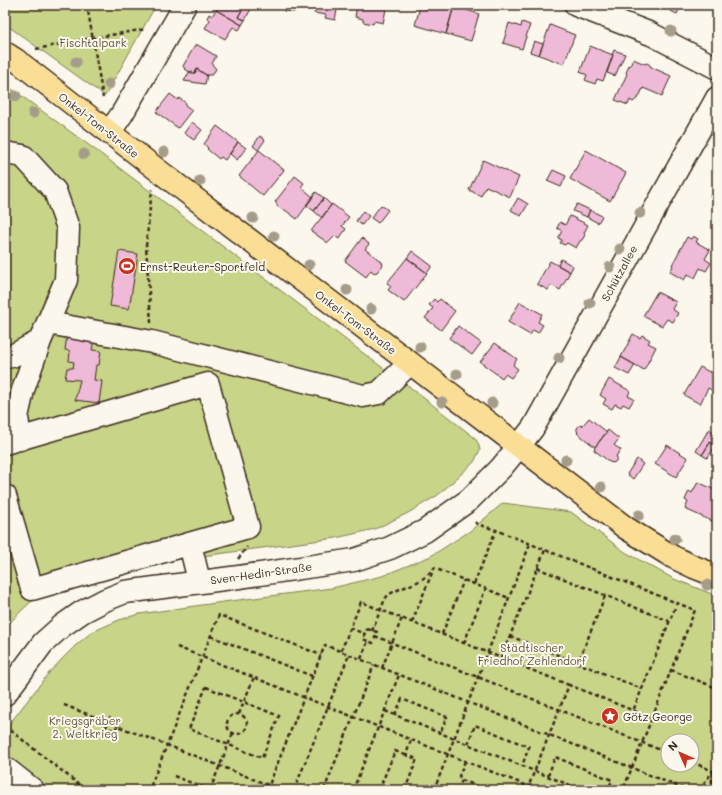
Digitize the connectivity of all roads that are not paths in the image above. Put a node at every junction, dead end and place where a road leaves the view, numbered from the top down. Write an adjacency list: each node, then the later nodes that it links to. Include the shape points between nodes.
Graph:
1 (185, 5): 6 (street)
2 (576, 5): 4 (street, via 651,34)
3 (5, 53): 6 (main road, Onkel-Tom-Straße)
4 (717, 68)
5 (717, 98): 13 (street, Schützallee, via 533,428)
6 (109, 133): 10 (main road, Onkel-Tom-Straße)
7 (5, 153): 8 (street, via 23,156 55,191 68,228 66,280)
8 (44, 332): 9 (street, via 12,356); 10 (street, via 152,342 363,396 379,393); 11 (street)
9 (5, 357)
10 (410, 363): 13 (main road, Onkel-Tom-Straße)
11 (11, 415): 12 (street)
12 (13, 441): 15 (street, via 208,384 248,527)
13 (519, 446): 16 (main road, Onkel-Tom-Straße, via 626,528 673,557); 17 (street, Sven-Hedin-Straße, via 470,500 425,531 390,548 354,560)
14 (5, 496): 15 (street, via 32,589)
15 (190, 544): 17 (street)
16 (717, 576)
17 (199, 582): 18 (street, Sven-Hedin-Straße, via 125,592 82,612 43,643)
18 (5, 694)
19 (5, 768): 20 (street)
20 (33, 790)

